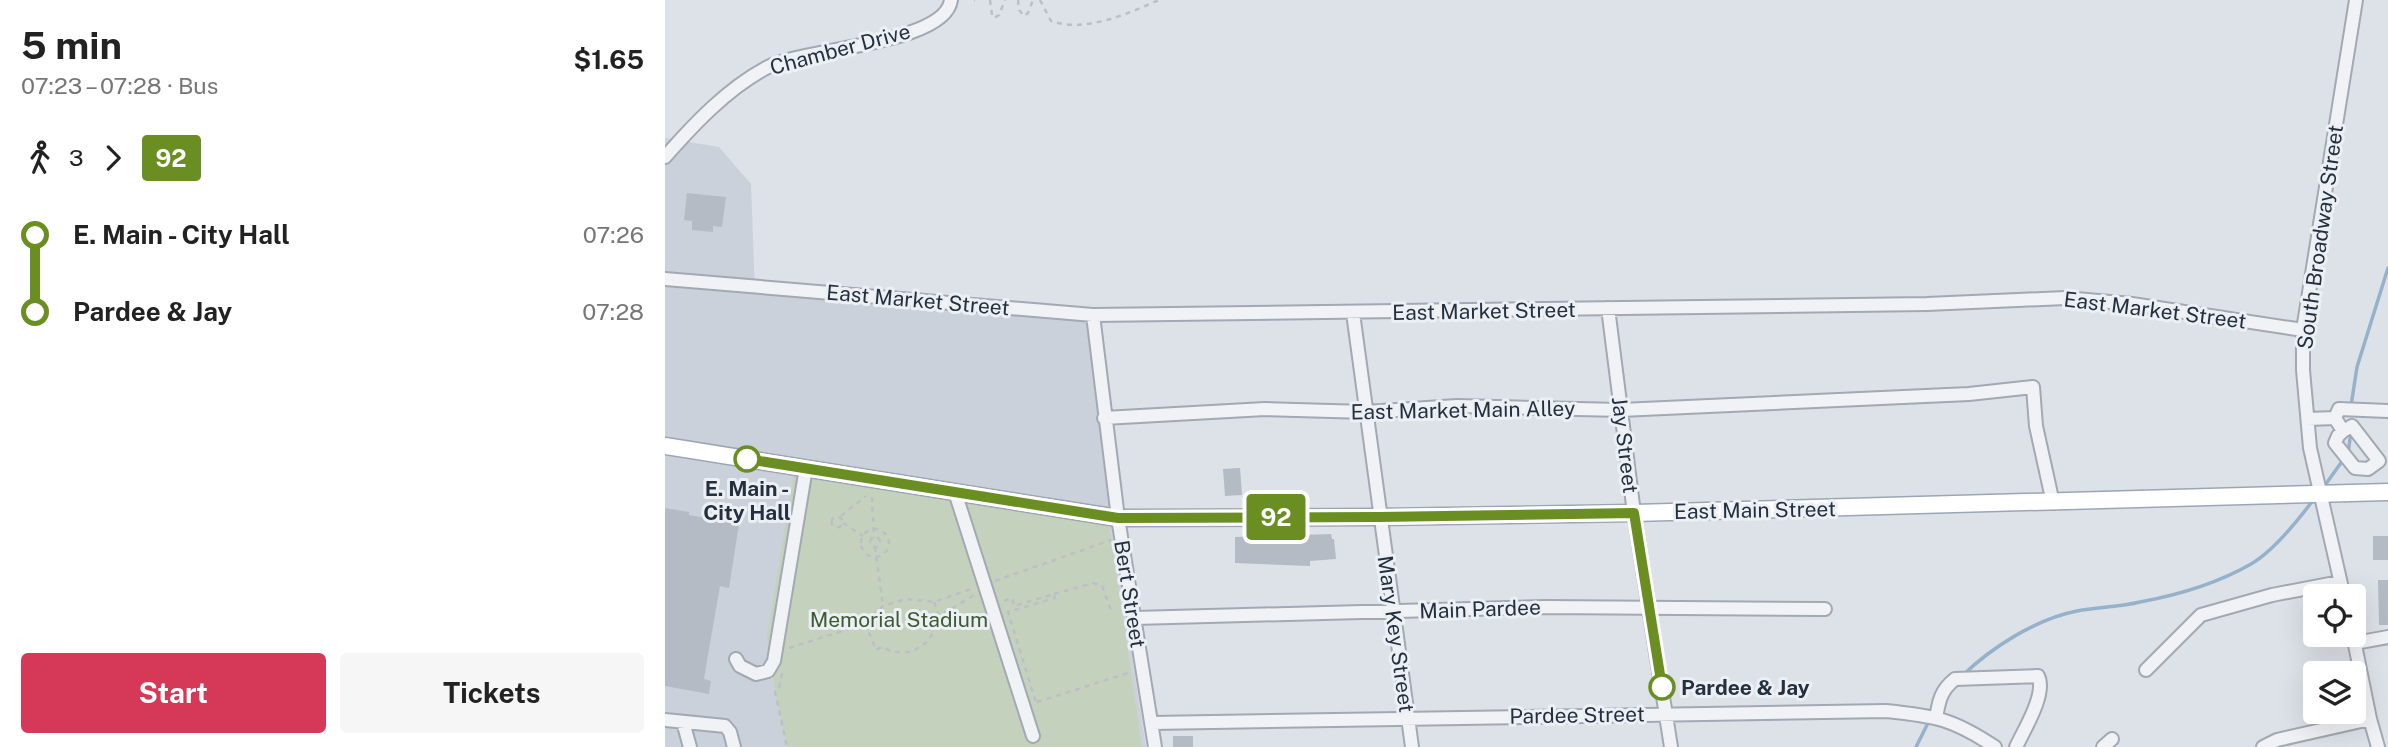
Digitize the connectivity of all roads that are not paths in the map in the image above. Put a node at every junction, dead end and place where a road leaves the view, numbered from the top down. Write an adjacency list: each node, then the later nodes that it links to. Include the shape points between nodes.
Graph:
1 (951, 0): 3 (street, Chamber Drive, via 950,9 938,21 895,37 768,66 707,113)
2 (2356, 0): 8 (street, South Broadway Street)
3 (665, 157)
4 (665, 279): 7 (street, East Market Street)
5 (1608, 308): 6 (street, East Market Street); 8 (street, East Market Street, via 2065,298); 9 (street, Jay Street)
6 (1353, 313): 7 (street, East Market Street); 11 (street, Mary Key Street)
7 (1093, 315): 12 (street, Bert Street)
8 (2303, 330): 14 (street, South Broadway Street)
9 (1621, 410): 11 (street, East Market Main Alley, via 1457,406); 24 (street, East Market Main Alley, via 2032,387); 25 (street, Jay Street)
10 (2388, 411): 13 (street, via 2339,409)
11 (1366, 412): 12 (street, East Market Main Alley, via 1265,409); 26 (street, Mary Key Street)
12 (1105, 418): 27 (street, Bert Street)
13 (2335, 418): 14 (street); 15 (street)
14 (2308, 419): 23 (street, South Broadway Street)
15 (2343, 431): 17 (street, via 2352,426); 19 (street, via 2335,443 2355,468)
16 (665, 446): 18 (main road, East Main Street)
17 (2384, 461): 19 (street)
18 (806, 468): 20 (main road, East Main Street); 36 (street, via 775,661 768,671 756,674)
19 (2368, 469): 21 (street)
20 (955, 492): 27 (main road, East Main Street); 45 (street, via 978,589)
21 (2371, 492): 22 (main road, East Main Street); 23 (main road, East Main Street)
22 (2388, 492)
23 (2319, 493): 24 (main road, East Main Street); 28 (street, South Broadway Street)
24 (2053, 503): 25 (main road, East Main Street)
25 (1634, 513): 26 (main road, East Main Street); 29 (street, Jay Street)
26 (1379, 517): 27 (main road, East Main Street); 31 (street, Mary Key Street)
27 (1118, 518): 32 (street, Bert Street)
28 (2340, 582): 37 (street, via 2272,594 2201,615)
29 (1650, 609): 30 (street, Main Pardee); 31 (street, Main Pardee); 38 (street, Jay Street)
30 (1825, 609)
31 (1392, 612): 32 (street, Main Pardee); 39 (street, Mary Key Street)
32 (1135, 618): 44 (street, Bert Street)
33 (2388, 637): 34 (street)
34 (2366, 638)
35 (2356, 647): 41 (street)
36 (736, 659)
37 (2146, 670)
38 (1666, 713): 39 (street, Pardee Street); 40 (street, Pardee Street, via 1886,711); 51 (street, Jay Street)
39 (1407, 718): 44 (street, Pardee Street); 50 (street, Mary Key Street)
40 (1936, 718): 52 (street, Pardee Street, via 1969,730); 53 (street, via 1940,696 1955,678 2038,676 2038,700)
41 (2370, 719): 46 (street); 54 (street)
42 (665, 720): 43 (street)
43 (683, 722): 47 (street); 48 (street, via 725,726)
44 (1152, 723): 49 (street, Bert Street)
45 (1033, 736)
46 (2380, 739)
47 (690, 747)
48 (734, 747)
49 (1156, 747)
50 (1412, 747)
51 (1671, 747)
52 (1995, 747)
53 (2016, 747)
54 (2263, 747)

